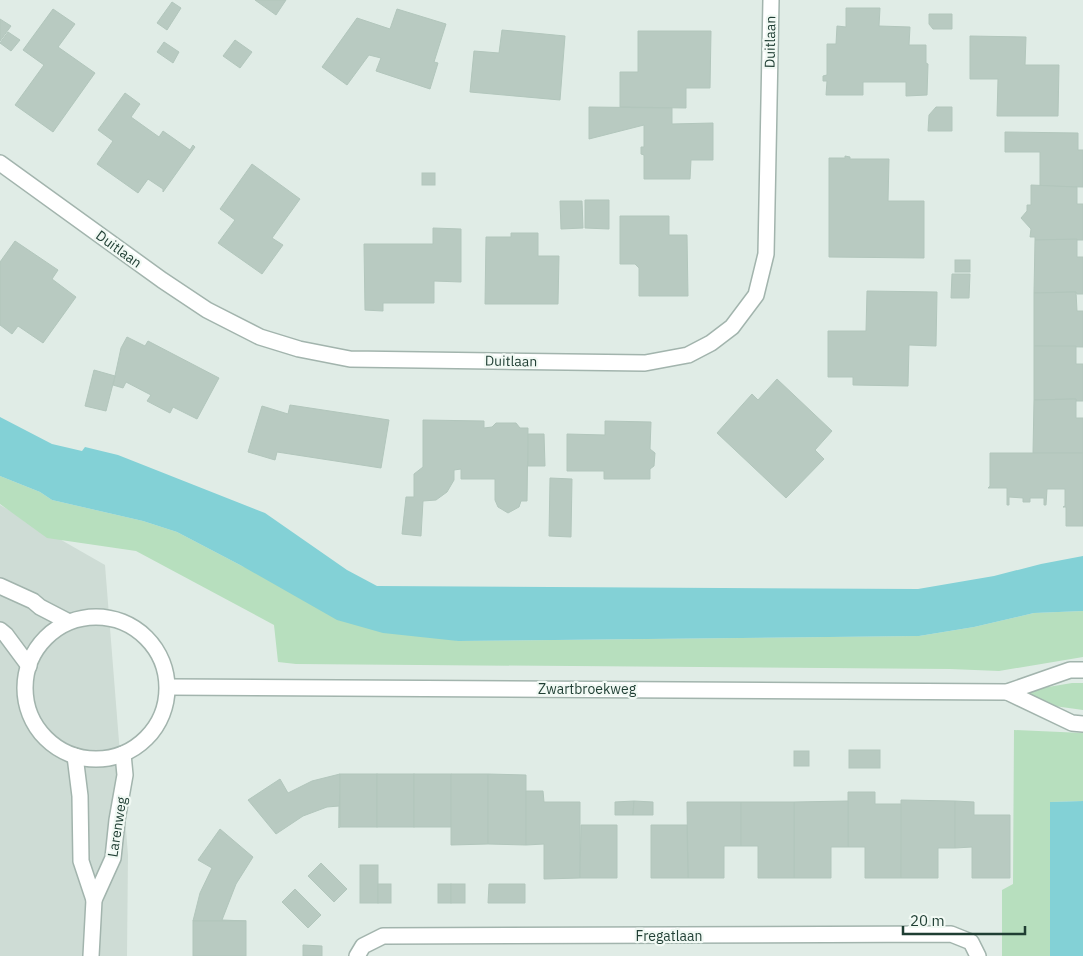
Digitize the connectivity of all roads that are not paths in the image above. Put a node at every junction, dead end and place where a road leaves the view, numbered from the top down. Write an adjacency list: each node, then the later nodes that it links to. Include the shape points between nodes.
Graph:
1 (771, 0): 2 (street, Duitlaan, via 766,254 756,295 745,311 732,327 688,355 645,363 350,359 299,349 260,337 207,310)
2 (0, 163)
3 (0, 586): 4 (street)
4 (67, 621): 6 (street, via 42,640); 8 (street, via 92,618 120,621 145,636 161,659)
5 (0, 630): 6 (street)
6 (28, 666): 12 (street, via 26,694 33,721 50,743)
7 (1083, 670): 9 (street, Zwartbroekweg, via 1070,670)
8 (168, 687): 9 (street, Zwartbroekweg); 11 (street, via 165,708 156,727 142,743)
9 (1007, 692): 10 (street, Zwartbroekweg, via 1072,723)
10 (1083, 724)
11 (123, 754): 12 (street, via 102,759); 13 (street, Larenweg, via 125,776 113,858)
12 (75, 756): 13 (street, via 80,796 81,861)
13 (94, 900): 14 (street, Larenweg)
14 (91, 956)
15 (357, 956): 16 (street, Fregatlaan, via 362,946 383,936 951,934 971,942)
16 (978, 956)

